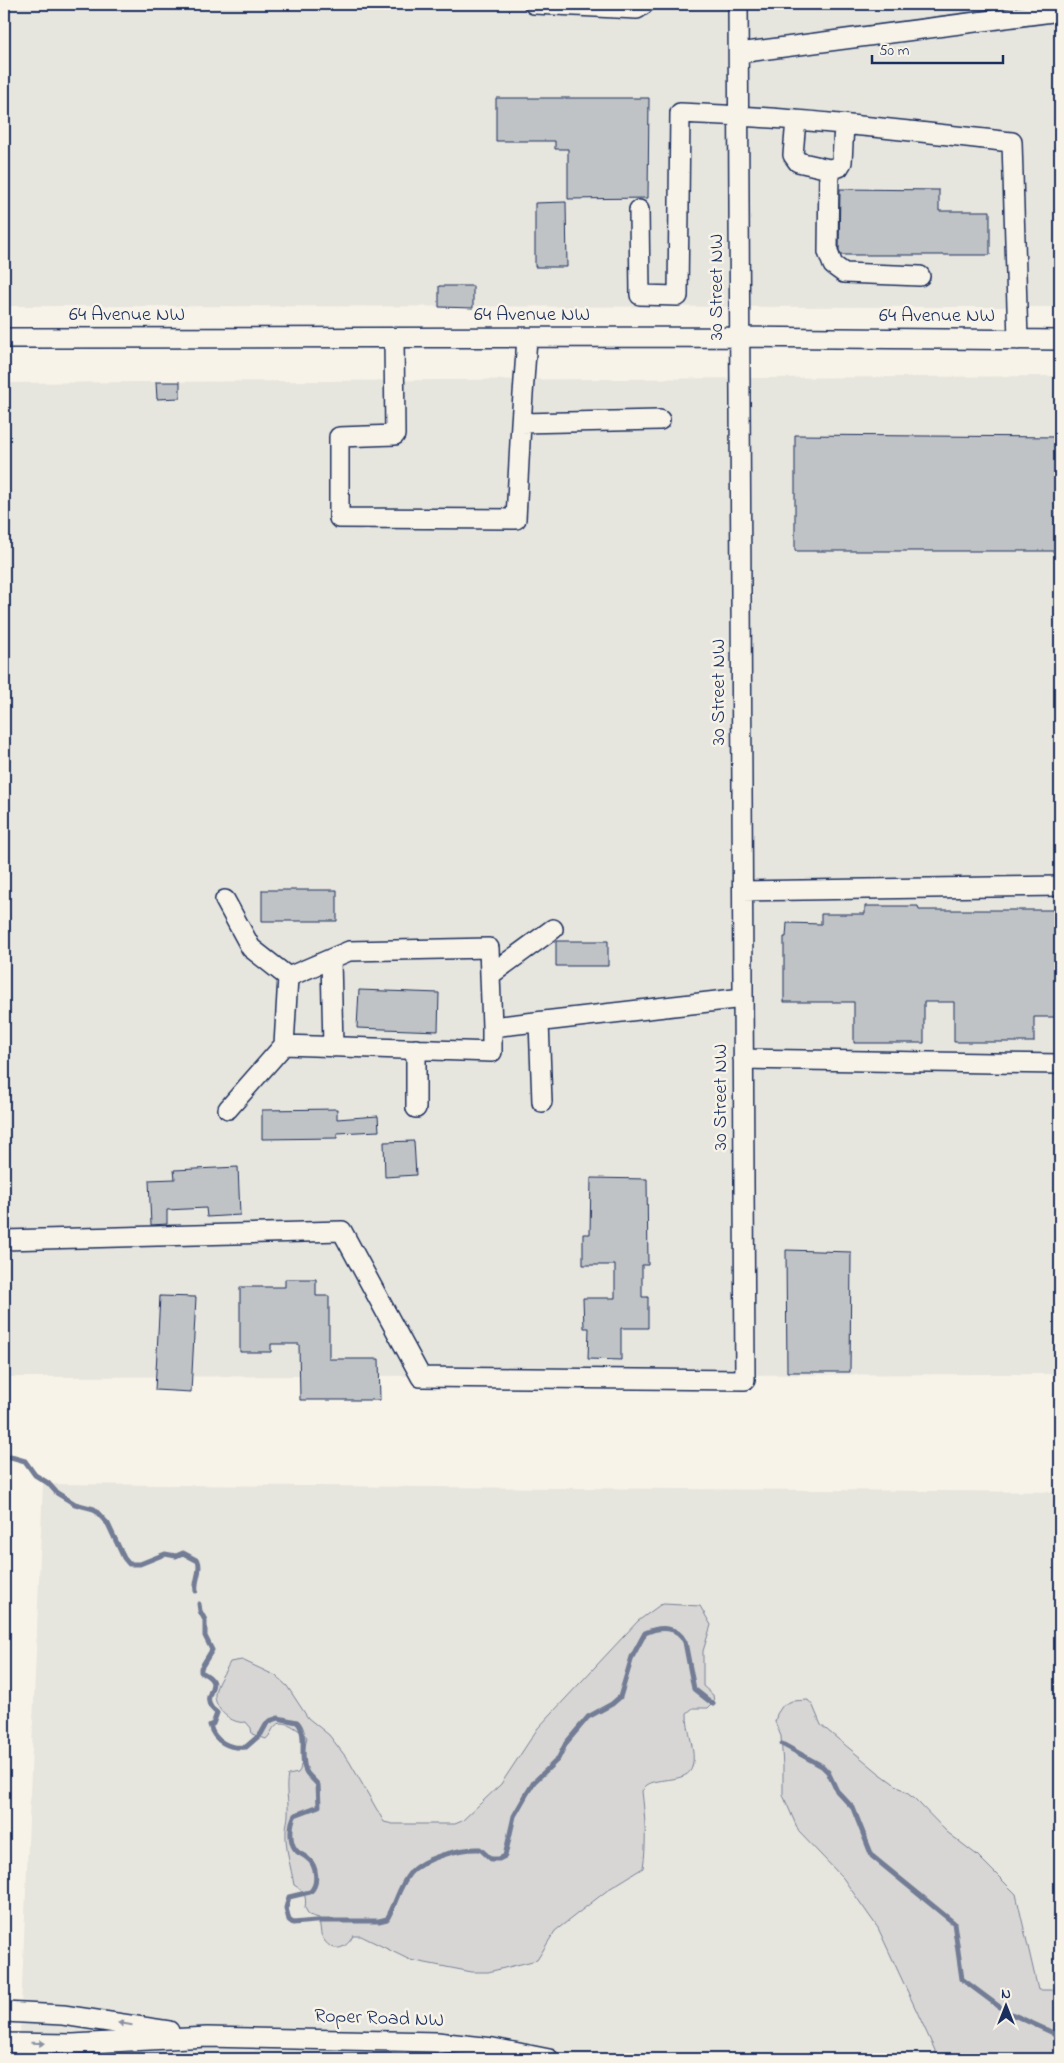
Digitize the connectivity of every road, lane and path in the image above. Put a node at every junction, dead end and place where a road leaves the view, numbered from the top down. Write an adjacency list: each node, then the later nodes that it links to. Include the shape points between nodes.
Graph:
1 (534, 4): 3 (street)
2 (738, 4): 6 (street, 30 Street NW)
3 (639, 6)
4 (1060, 10): 5 (street)
5 (995, 12): 6 (street)
6 (739, 53): 7 (street, 30 Street NW)
7 (738, 115): 8 (street); 11 (street, via 680,113 678,296 640,295); 13 (street, 30 Street NW)
8 (796, 120): 9 (street); 10 (street, via 793,155 798,162)
9 (844, 124): 10 (street, via 842,162 839,167); 17 (street, via 1012,142)
10 (829, 169): 12 (street, via 828,252 833,265 844,273)
11 (639, 210)
12 (920, 276)
13 (739, 337): 16 (street, 64 Avenue NW); 17 (street, 64 Avenue NW); 22 (street, 30 Street NW)
14 (4, 338): 15 (street, 64 Avenue NW)
15 (394, 338): 16 (street, 64 Avenue NW); 20 (street, via 394,435 339,436 339,518 516,519)
16 (527, 338): 20 (street)
17 (1018, 340): 18 (street, 64 Avenue NW)
18 (1060, 340)
19 (660, 420): 20 (street)
20 (521, 422)
21 (1060, 886): 22 (street)
22 (743, 891): 28 (street, 30 Street NW)
23 (225, 900): 27 (street, via 251,948)
24 (553, 930): 26 (street)
25 (331, 959): 26 (street, via 349,951 489,948); 27 (street); 32 (street)
26 (490, 975): 30 (street)
27 (288, 977): 31 (street)
28 (743, 998): 29 (street); 34 (street, 30 Street NW)
29 (539, 1022): 30 (street); 36 (street)
30 (492, 1027): 33 (street, via 492,1052)
31 (284, 1045): 32 (street); 38 (street)
32 (334, 1047): 33 (street)
33 (416, 1050): 37 (street)
34 (743, 1058): 35 (street); 39 (street, 30 Street NW, via 745,1380 421,1377 342,1231)
35 (1060, 1064)
36 (542, 1102)
37 (416, 1108)
38 (228, 1109)
39 (4, 1240)
40 (4, 2012): 41 (street, Roper Road NW, one-way to 40, via 63,2015)
41 (207, 2037): 42 (street, Roper Road NW, one-way to 41, via 72,2044); 43 (street, Roper Road NW, via 437,2042 493,2048)
42 (4, 2043)
43 (548, 2059)

